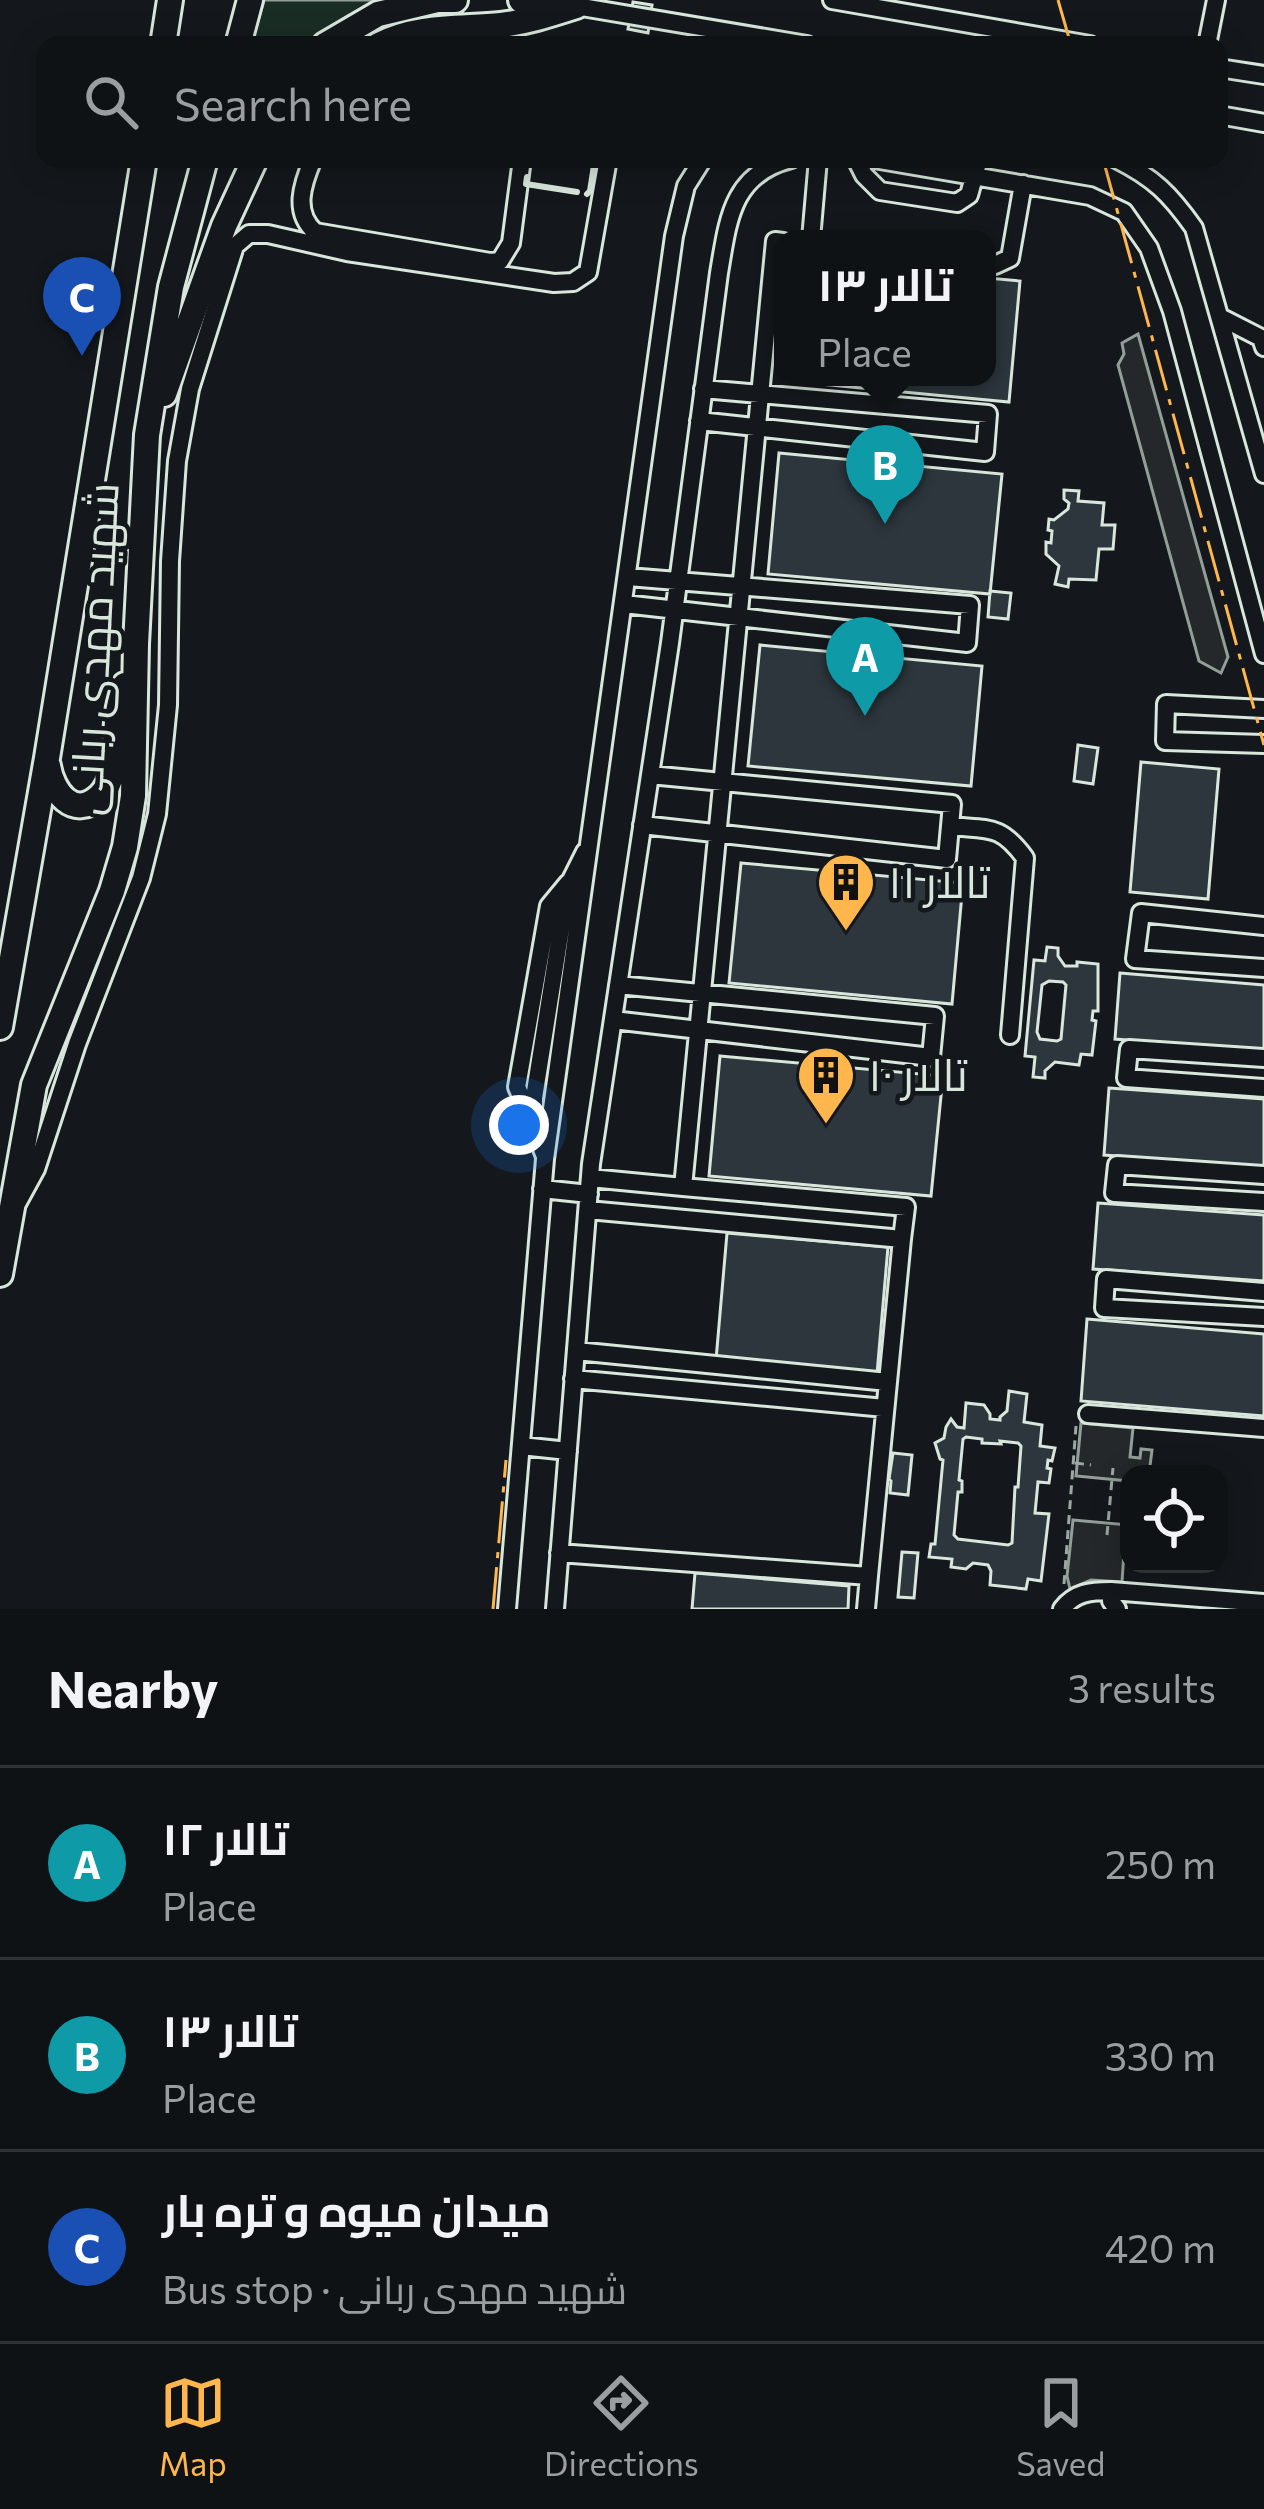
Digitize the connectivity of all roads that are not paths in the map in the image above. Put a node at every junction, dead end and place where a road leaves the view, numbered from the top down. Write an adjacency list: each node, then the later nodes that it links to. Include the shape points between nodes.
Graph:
1 (170, 0): 9 (highway)
2 (250, 0): 10 (highway)
3 (455, 0): 11 (highway, via 378,14)
4 (521, 0): 7 (highway)
5 (832, 0): 15 (lane)
6 (1216, 0): 16 (lane)
7 (576, 3): 8 (highway, via 531,20); 14 (lane)
8 (465, 27): 12 (highway); 13 (lane)
9 (164, 36)
10 (240, 36)
11 (340, 36)
12 (400, 36)
13 (436, 36)
14 (758, 36)
15 (1038, 36)
16 (1210, 36)
17 (1228, 70): 18 (lane)
18 (1264, 76)
19 (1228, 117): 20 (lane)
20 (1264, 123)
21 (143, 168): 58 (highway, شهید مهدی ربانی)
22 (203, 168): 36 (highway, شهید مهدی ربانی)
23 (212, 168): 36 (highway)
24 (251, 168): 46 (highway)
25 (310, 168): 26 (lane, via 300,201 303,221 315,232 490,262 511,243)
26 (522, 168)
27 (606, 168): 81 (lane, via 588,272 573,282 268,234 249,234 236,246 190,389 177,461 157,814 36,1169)
28 (697, 168): 48 (lane, via 674,236)
29 (768, 168): 42 (lane, via 729,213)
30 (817, 168): 37 (lane)
31 (860, 168): 32 (lane, via 880,191 957,203 969,195)
32 (978, 168)
33 (981, 168): 35 (lane)
34 (1134, 168): 40 (lane, via 1172,196 1194,227)
35 (1023, 184): 39 (lane, via 1010,259); 55 (lane, via 1090,196 1124,212 1149,248)
36 (197, 192): 46 (highway, شهید مهدی ربانی, via 171,287)
37 (812, 230)
38 (774, 252): 43 (lane)
39 (996, 266)
40 (1222, 318): 41 (lane); 47 (lane)
41 (1264, 347)
42 (703, 388): 43 (lane); 44 (lane)
43 (760, 394): 45 (lane); 45 (lane, via 988,414 985,452)
44 (699, 421): 45 (lane); 49 (lane)
45 (757, 427): 50 (lane)
46 (147, 435): 54 (highway, شهید مهدی ربانی)
47 (1264, 474)
48 (628, 577): 49 (lane); 51 (lane)
49 (678, 581): 50 (lane); 52 (lane)
50 (741, 587): 53 (lane); 53 (lane, via 970,605 967,643)
51 (624, 604): 52 (lane); 64 (lane)
52 (674, 610): 53 (lane); 59 (lane)
53 (739, 617): 60 (lane)
54 (136, 644): 58 (highway, via 102,795 88,804 58,796); 81 (highway, شهید مهدی ربانی, via 125,847 34,1085)
55 (1264, 654)
56 (1264, 709): 57 (lane, via 1166,704 1165,741)
57 (1264, 744)
58 (47, 758): 70 (highway, شهید مهدی ربانی)
59 (650, 775): 60 (lane); 61 (lane)
60 (722, 782): 62 (lane, via 952,804); 63 (lane)
61 (642, 825): 63 (lane); 67 (lane)
62 (950, 826): 63 (lane, via 947,859); 72 (lane, via 997,830 1025,858)
63 (717, 833): 68 (lane)
64 (591, 841): 75 (lane); 75 (lane, via 549,906 517,1087)
65 (1264, 926): 66 (lane, via 1141,913 1136,959)
66 (1264, 968)
67 (618, 985): 68 (lane); 69 (lane)
68 (702, 993): 71 (lane); 71 (lane, via 935,1016 931,1057)
69 (613, 1020): 71 (lane); 79 (lane)
70 (0, 1027)
71 (698, 1030): 77 (lane)
72 (1010, 1035)
73 (1264, 1058): 74 (lane, via 1129,1049 1126,1078)
74 (1264, 1088)
75 (545, 1159): 78 (lane)
76 (1264, 1175): 80 (lane, via 1117,1165 1114,1193)
77 (683, 1187): 79 (lane); 82 (lane, via 906,1208)
78 (542, 1189): 79 (lane); 92 (lane)
79 (589, 1194): 82 (lane); 86 (lane)
80 (1264, 1202)
81 (9, 1219): 83 (highway, شهید مهدی ربانی)
82 (902, 1239): 88 (lane)
83 (0, 1274)
84 (1264, 1292): 85 (lane, via 1106,1279 1104,1308)
85 (1264, 1317)
86 (576, 1351): 87 (lane); 88 (lane)
87 (573, 1379): 89 (lane); 93 (lane)
88 (888, 1382): 89 (lane)
89 (885, 1408): 95 (lane)
90 (1088, 1414): 91 (lane)
91 (1264, 1428)
92 (520, 1446): 93 (lane); 99 (lane)
93 (568, 1451): 94 (lane)
94 (559, 1553): 95 (lane); 100 (lane)
95 (868, 1576): 101 (lane)
96 (1114, 1600): 97 (lane); 98 (lane, via 1085,1591)
97 (1264, 1603)
98 (1064, 1606)
99 (507, 1609)
100 (555, 1609)
101 (866, 1609)

